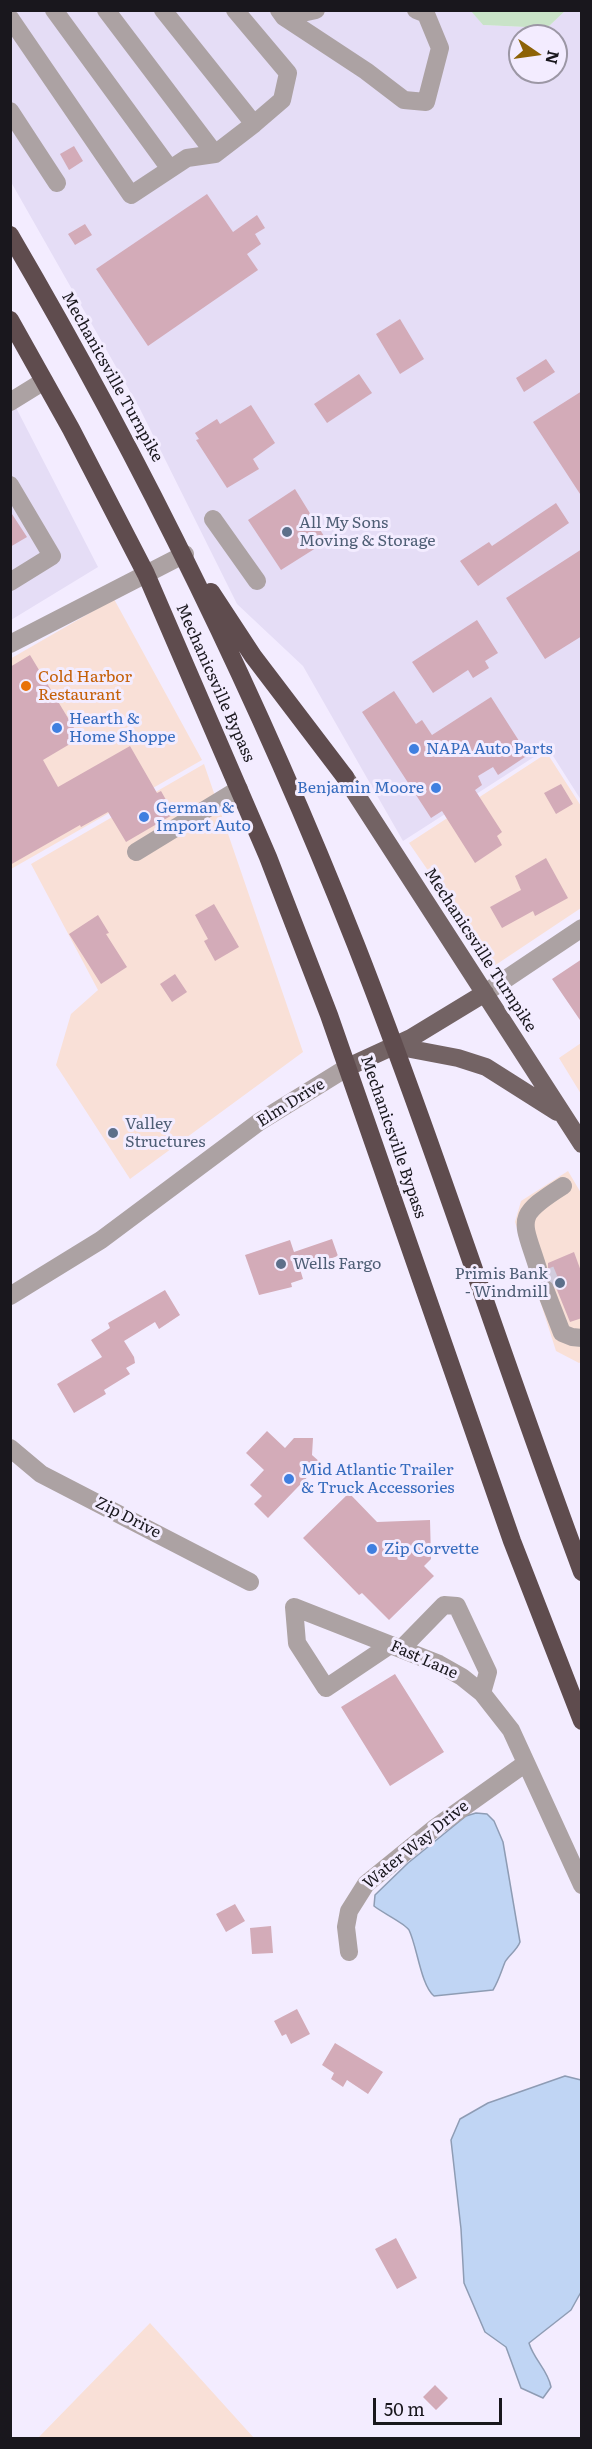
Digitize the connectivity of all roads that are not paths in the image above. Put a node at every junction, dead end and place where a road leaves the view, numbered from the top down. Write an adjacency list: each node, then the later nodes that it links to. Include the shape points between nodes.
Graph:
1 (54, 10): 13 (street)
2 (106, 10): 12 (street)
3 (163, 10): 10 (street)
4 (235, 10): 10 (street, via 288,74 282,100)
5 (316, 10): 7 (street)
6 (416, 10): 7 (street, via 426,14 440,48 426,102 404,100)
7 (282, 14)
8 (10, 18): 13 (street, via 130,195)
9 (10, 111): 11 (street)
10 (254, 124): 12 (street)
11 (17, 135): 14 (street)
12 (215, 154): 13 (street, via 187,158)
13 (170, 169)
14 (57, 183)
15 (10, 235): 21 (highway, Mechanicsville Turnpike)
16 (10, 320): 17 (highway)
17 (44, 381): 18 (street); 22 (highway)
18 (10, 402)
19 (10, 485): 24 (street, via 52,556)
20 (213, 519): 23 (street)
21 (181, 546): 22 (street); 26 (highway, via 254,656); 31 (highway, Mechanicsville Bypass, via 310,832)
22 (146, 574): 25 (street); 27 (highway, Mechanicsville Bypass)
23 (257, 581)
24 (10, 582)
25 (10, 644)
26 (345, 777): 30 (main road, Mechanicsville Turnpike)
27 (239, 789): 28 (street); 32 (highway, Mechanicsville Bypass, via 297,928)
28 (136, 852)
29 (582, 927): 30 (street, Elm Drive)
30 (485, 993): 31 (main road, Elm Drive); 33 (main road, Mechanicsville Turnpike)
31 (394, 1046): 32 (main road, Elm Drive); 33 (main road, via 486,1067); 39 (highway, Mechanicsville Bypass)
32 (348, 1067): 36 (street, Elm Drive, via 259,1122 101,1240); 43 (highway, Mechanicsville Bypass, via 512,1541)
33 (564, 1118): 34 (main road, Mechanicsville Turnpike)
34 (582, 1144)
35 (563, 1186): 37 (street, via 533,1205 525,1218 525,1227 562,1333)
36 (10, 1296)
37 (582, 1338)
38 (10, 1448): 40 (street, Zip Drive, via 41,1474)
39 (582, 1572)
40 (250, 1582)
41 (396, 1647): 41 (street, Fast Lane, via 294,1607 297,1643 326,1688); 42 (street, Fast Lane, via 439,1664); 42 (street, via 444,1605 457,1606 488,1672)
42 (482, 1693): 44 (street, Fast Lane, via 511,1730)
43 (582, 1721)
44 (526, 1763): 45 (street, Fast Lane); 46 (street, Water Way Drive, via 366,1884 349,1911)
45 (582, 1885)
46 (349, 1952)

